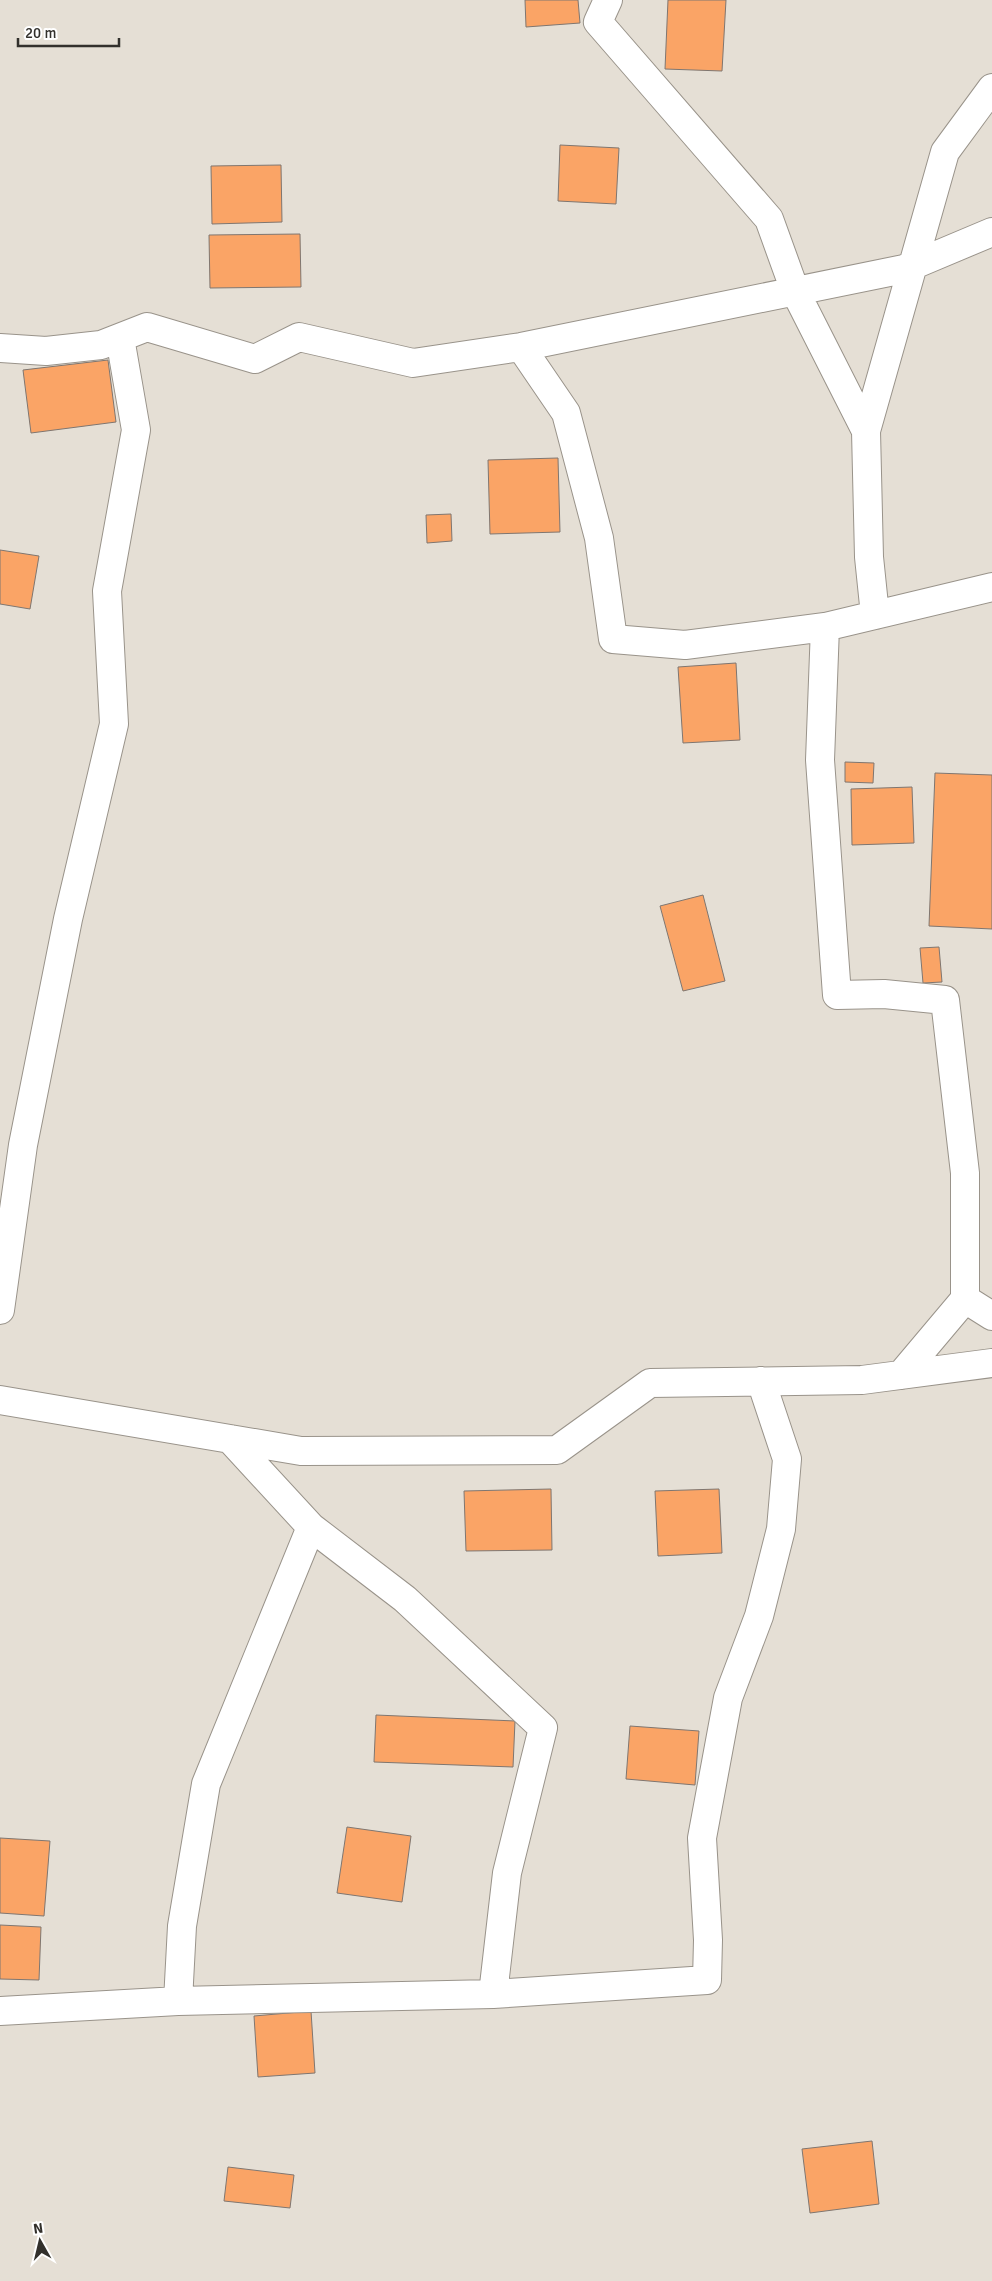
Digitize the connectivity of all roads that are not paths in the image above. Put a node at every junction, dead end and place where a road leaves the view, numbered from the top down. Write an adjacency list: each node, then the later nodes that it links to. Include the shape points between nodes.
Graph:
1 (608, 0): 5 (street, via 598,22 770,219)
2 (992, 88): 4 (street, via 945,152)
3 (992, 232): 4 (street)
4 (913, 266): 5 (street); 9 (street)
5 (796, 291): 7 (street); 9 (street)
6 (120, 338): 7 (street, via 147,327 255,359 300,337 413,363); 8 (street, via 101,345 46,351); 14 (street, via 136,430 107,591 114,724 68,919 23,1145)
7 (521, 347): 12 (street, via 566,413 599,538 613,639 685,645)
8 (0, 348)
9 (866, 431): 11 (street, via 869,557)
10 (992, 587): 11 (street)
11 (875, 615): 12 (street)
12 (824, 627): 13 (street, via 820,760 837,995 884,994 945,1000 965,1173)
13 (965, 1299): 15 (street); 17 (street)
14 (0, 1310)
15 (992, 1316)
16 (992, 1362): 17 (street)
17 (901, 1375): 18 (street, via 862,1380)
18 (761, 1381): 20 (street, via 650,1383 557,1450 301,1450); 22 (street, via 787,1459 781,1529 759,1616 728,1698 702,1838 707,1980)
19 (0, 1400): 20 (street)
20 (230, 1439): 21 (street)
21 (311, 1527): 22 (street, via 405,1599 543,1728 507,1873); 23 (street, via 206,1784 182,1926)
22 (493, 1994): 23 (street)
23 (178, 2001): 24 (street)
24 (0, 2010)

